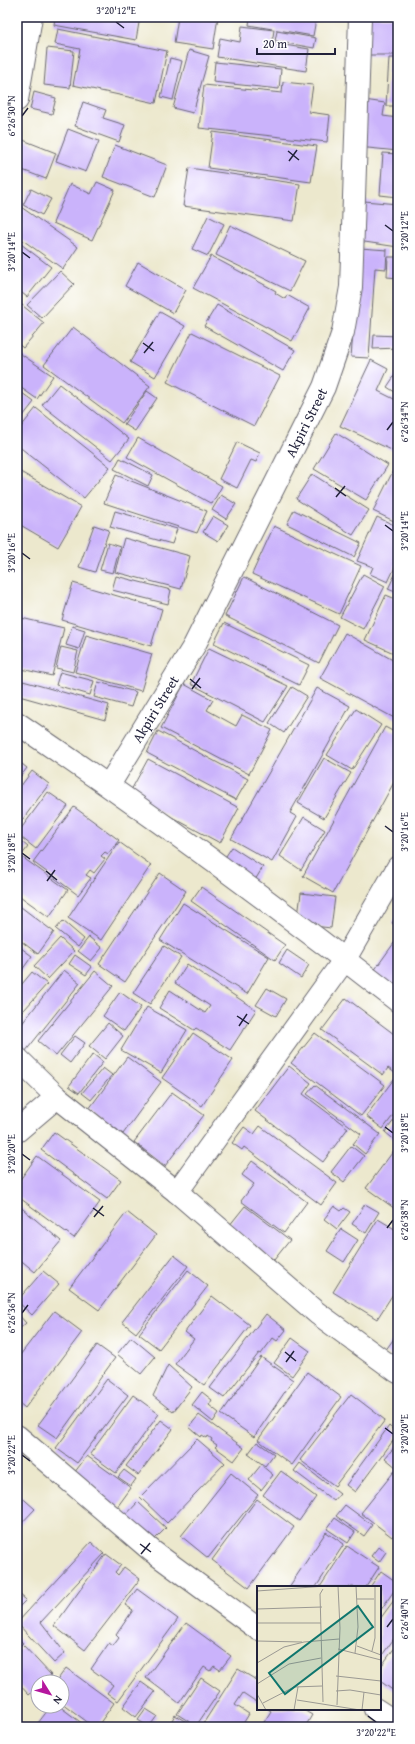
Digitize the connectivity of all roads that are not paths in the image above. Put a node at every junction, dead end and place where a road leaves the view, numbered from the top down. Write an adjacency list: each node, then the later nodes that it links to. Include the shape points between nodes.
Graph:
1 (31, 17): 3 (street)
2 (360, 17): 5 (street, Akpiri Street, via 351,287 343,332 324,387 194,646)
3 (17, 100)
4 (17, 723): 5 (street)
5 (109, 786): 7 (street)
6 (398, 867): 7 (street)
7 (345, 959): 8 (street); 12 (street)
8 (398, 1001)
9 (17, 1058): 10 (street)
10 (57, 1097): 11 (street); 12 (street)
11 (17, 1131)
12 (177, 1192): 13 (street, via 316,1313)
13 (398, 1372)
14 (17, 1436): 15 (street, via 152,1551)
15 (257, 1628)
16 (377, 1710): 17 (street)
17 (398, 1724)

